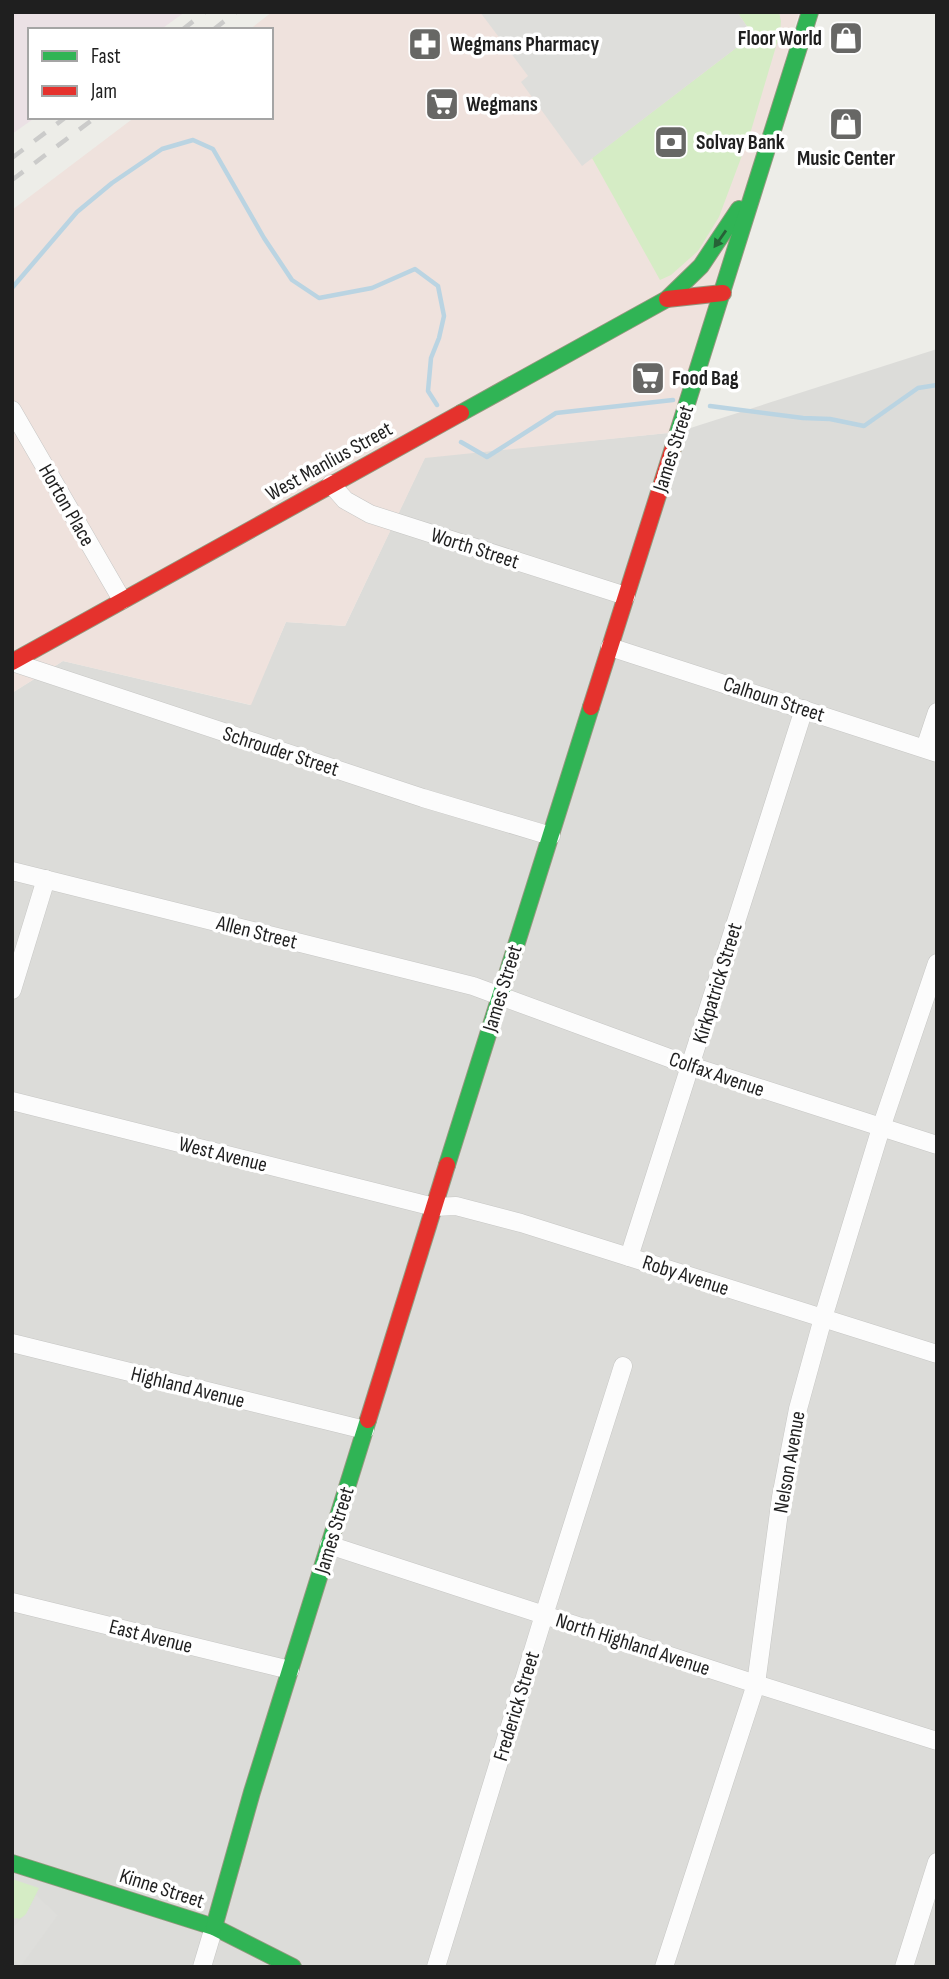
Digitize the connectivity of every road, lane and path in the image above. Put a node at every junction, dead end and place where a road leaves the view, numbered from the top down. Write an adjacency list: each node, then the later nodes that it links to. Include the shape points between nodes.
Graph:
1 (810, 12): 2 (street, James Street)
2 (756, 181): 3 (street, James Street); 4 (street, West Manlius Street, one-way to 4, via 701,266)
3 (723, 292): 4 (street, West Manlius Street); 7 (street, James Street)
4 (667, 299): 6 (street, West Manlius Street)
5 (12, 410): 8 (street, Horton Place)
6 (331, 484): 7 (street, Worth Street, via 345,500 370,514); 8 (street, West Manlius Street)
7 (626, 596): 9 (street, James Street)
8 (122, 600): 10 (street, West Manlius Street)
9 (610, 647): 11 (street, Calhoun Street); 14 (street, James Street)
10 (12, 662): 14 (street, Schrouder Street)
11 (804, 709): 13 (street, Calhoun Street); 20 (street, Kirkpatrick Street)
12 (937, 712): 13 (street)
13 (931, 750)
14 (551, 836): 19 (street, James Street)
15 (12, 871): 16 (street, Allen Street)
16 (46, 879): 18 (street); 19 (street, Allen Street)
17 (937, 963): 22 (street, Nelson Avenue)
18 (12, 990)
19 (500, 996): 20 (street, Colfax Avenue); 24 (street, James Street)
20 (691, 1066): 22 (street, Colfax Avenue); 25 (street, Kirkpatrick Street)
21 (12, 1101): 24 (street, West Avenue)
22 (881, 1128): 23 (street, Colfax Avenue); 26 (street, Nelson Avenue)
23 (937, 1145)
24 (434, 1207): 25 (street, Roby Avenue, via 456,1206); 30 (street, James Street)
25 (629, 1257): 26 (street, Roby Avenue)
26 (823, 1318): 28 (street, Roby Avenue); 35 (street, Nelson Avenue, via 798,1409 781,1497)
27 (12, 1343): 30 (street, Highland Avenue)
28 (937, 1354)
29 (623, 1366): 33 (street, Frederick Street)
30 (365, 1430): 31 (street, James Street)
31 (329, 1545): 33 (street, North Highland Avenue); 34 (street, James Street)
32 (12, 1602): 34 (street, East Avenue)
33 (544, 1615): 35 (street, North Highland Avenue); 42 (street, Frederick Street)
34 (290, 1671): 39 (street, James Street)
35 (756, 1684): 36 (street, North Highland Avenue); 43 (street, Nelson Avenue)
36 (937, 1741)
37 (937, 1862): 44 (street)
38 (12, 1863): 39 (street, Kinne Street)
39 (214, 1927): 40 (street, James Street); 41 (street, Kinne Street)
40 (202, 1967)
41 (293, 1967)
42 (436, 1967)
43 (664, 1967)
44 (904, 1967)

